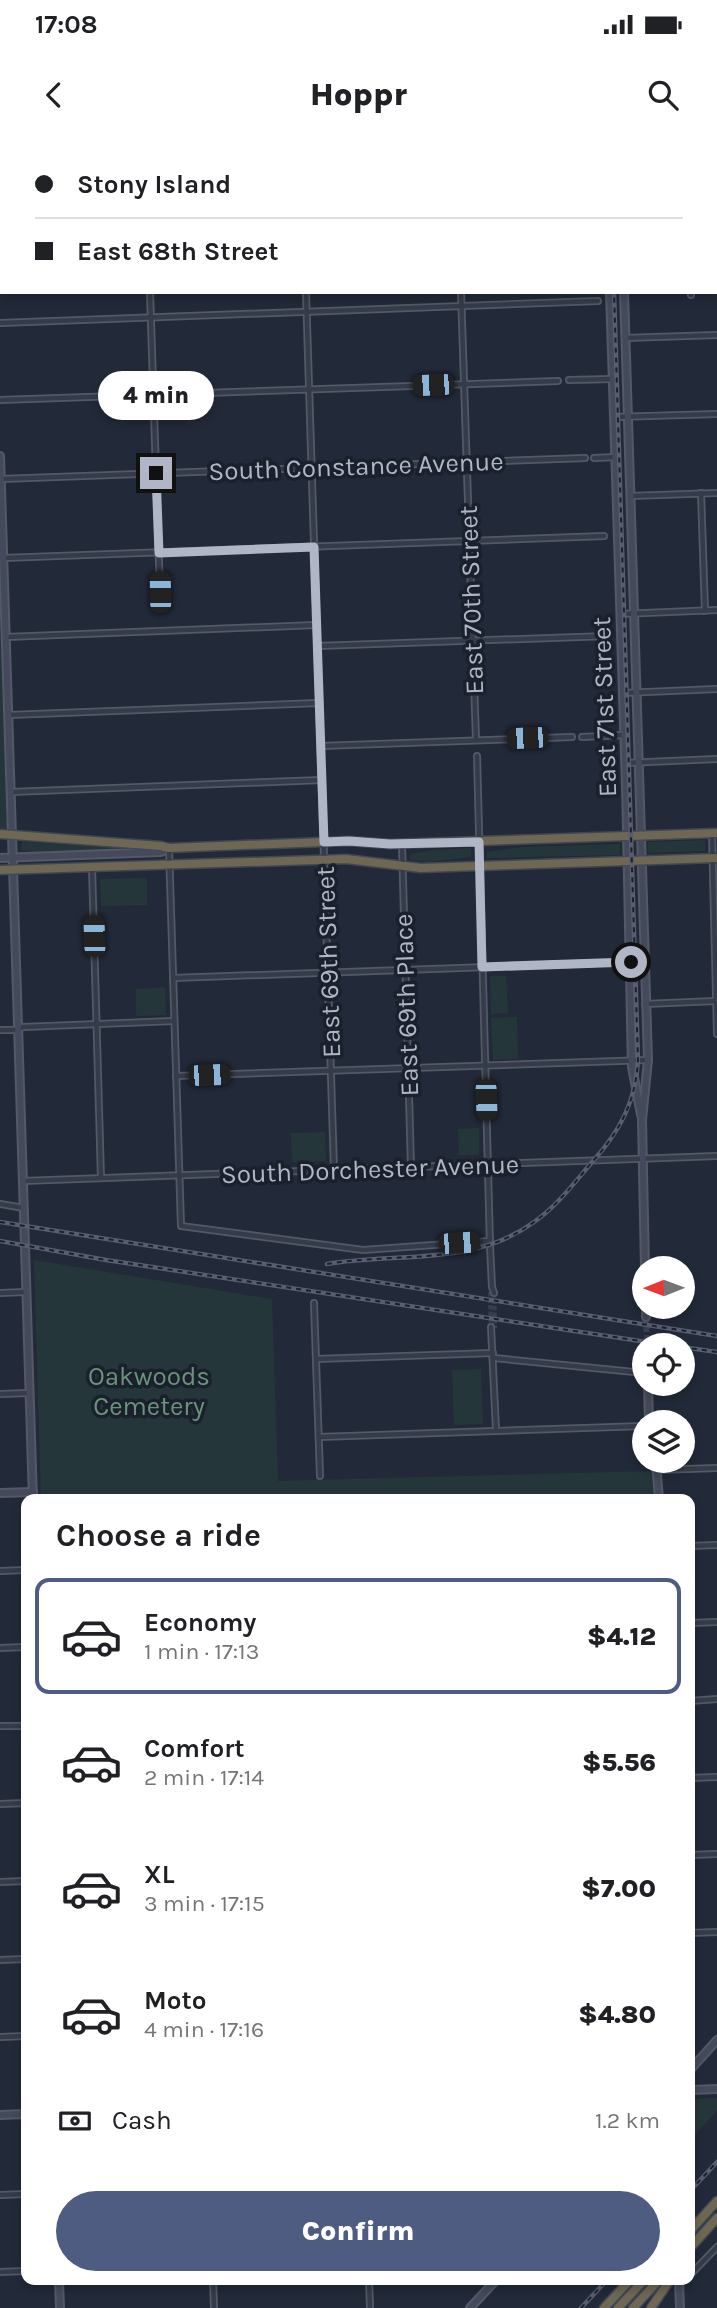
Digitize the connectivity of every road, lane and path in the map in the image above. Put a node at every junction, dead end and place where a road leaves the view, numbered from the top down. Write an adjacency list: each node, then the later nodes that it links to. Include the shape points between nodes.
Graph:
1 (150, 294): 9 (street)
2 (306, 294): 8 (street, East 69th Street)
3 (461, 294): 7 (street, East 70th Street)
4 (610, 294): 13 (main road, East 71st Street)
5 (624, 294): 12 (main road, East 71st Street)
6 (598, 301): 7 (street)
7 (462, 306): 8 (street); 16 (street, East 70th Street)
8 (307, 311): 9 (street); 17 (street, East 69th Street)
9 (151, 317): 10 (street); 18 (street)
10 (0, 323)
11 (717, 335): 12 (street)
12 (625, 338): 21 (main road, East 71st Street)
13 (613, 379): 15 (street); 22 (main road, East 71st Street)
14 (558, 380): 16 (street)
15 (569, 380)
16 (464, 384): 17 (street); 27 (street, East 70th Street)
17 (309, 389): 18 (street); 28 (street, East 69th Street)
18 (154, 395): 19 (street); 29 (street)
19 (0, 400)
20 (717, 414): 21 (street)
21 (628, 417): 22 (street); 33 (main road, East 71st Street)
22 (614, 418): 24 (main road, East 71st Street)
23 (0, 456): 30 (main road)
24 (616, 457): 26 (street); 34 (main road, East 71st Street)
25 (585, 458): 27 (street, South Constance Avenue)
26 (594, 458)
27 (467, 462): 28 (street, South Constance Avenue); 37 (street, East 70th Street)
28 (312, 468): 29 (street, South Constance Avenue); 38 (street, East 69th Street)
29 (156, 473): 30 (street, South Constance Avenue); 39 (street)
30 (1, 479): 40 (main road)
31 (701, 493): 32 (street); 33 (street); 43 (street)
32 (717, 493)
33 (630, 496): 35 (main road, East 71st Street)
34 (618, 536): 35 (street); 45 (main road, East 71st Street)
35 (631, 536): 44 (main road, East 71st Street)
36 (604, 537): 37 (street)
37 (469, 541): 38 (street); 49 (street, East 70th Street)
38 (314, 547): 39 (street); 46 (street, East 69th Street)
39 (159, 553): 40 (street); 41 (street)
40 (3, 558): 48 (main road)
41 (160, 592)
42 (717, 610): 43 (street)
43 (705, 611): 44 (street)
44 (634, 613): 45 (street); 52 (main road, East 71st Street)
45 (621, 614): 53 (main road, East 71st Street)
46 (317, 625): 48 (street); 50 (street, East 69th Street)
47 (608, 636): 49 (street)
48 (6, 637): 55 (main road)
49 (473, 641): 50 (street); 59 (street, East 70th Street)
50 (317, 646): 54 (street, East 69th Street)
51 (717, 689): 52 (street)
52 (635, 692): 53 (street); 63 (main road, East 71st Street)
53 (623, 693): 56 (main road, East 71st Street)
54 (319, 703): 55 (street); 60 (street, East 69th Street)
55 (9, 715): 66 (main road)
56 (624, 735): 58 (street); 64 (main road, East 71st Street)
57 (572, 737): 59 (street)
58 (582, 737)
59 (476, 740): 60 (street)
60 (321, 746): 65 (street, East 69th Street)
61 (477, 756): 73 (street)
62 (717, 759): 63 (street)
63 (637, 762): 64 (street); 71 (main road, East 71st Street)
64 (625, 763): 70 (main road, East 71st Street)
65 (322, 780): 66 (street); 72 (street, East 69th Street)
66 (11, 792): 69 (main road)
67 (714, 833): 71 (highway); 78 (street)
68 (0, 834): 69 (highway)
69 (13, 836): 75 (highway); 77 (main road)
70 (626, 836): 71 (highway); 73 (highway); 81 (main road, East 71st Street)
71 (640, 836): 80 (main road, East 71st Street)
72 (324, 842): 74 (highway); 75 (highway); 79 (street, East 69th Street)
73 (479, 842): 74 (highway); 83 (street)
74 (402, 844): 85 (street, East 69th Place)
75 (169, 848): 77 (main road, via 162,852); 82 (street)
76 (0, 858): 77 (main road)
77 (13, 858): 87 (main road)
78 (715, 858): 80 (highway); 93 (street)
79 (324, 860): 82 (highway); 85 (highway); 91 (street, East 69th Street)
80 (642, 861): 81 (highway); 94 (main road, East 71st Street)
81 (626, 862): 83 (highway); 88 (main road, East 71st Street)
82 (169, 866): 84 (highway); 92 (street)
83 (480, 866): 85 (highway); 89 (street)
84 (92, 867): 87 (highway); 96 (street)
85 (402, 867): 90 (street, East 69th Place)
86 (0, 870): 87 (highway)
87 (14, 870): 97 (main road)
88 (631, 962): 89 (street); 100 (main road, East 71st Street)
89 (482, 967): 90 (street); 102 (street)
90 (404, 970): 91 (street); 103 (street, East 69th Place)
91 (328, 973): 92 (street); 104 (street, East 69th Street)
92 (173, 978): 95 (street)
93 (717, 1001): 94 (street); 99 (street)
94 (645, 1004): 101 (main road, East 71st Street)
95 (174, 1021): 96 (street); 105 (street)
96 (96, 1024): 97 (street); 113 (street)
97 (18, 1028): 98 (street); 114 (main road)
98 (0, 1030)
99 (717, 1034)
100 (632, 1060): 101 (street); 102 (street); 106 (main road, East 71st Street)
101 (648, 1060): 106 (main road, East 71st Street)
102 (485, 1066): 103 (street); 109 (street)
103 (408, 1069): 104 (street); 110 (street, East 69th Place)
104 (331, 1071): 105 (street); 111 (street, East 69th Street)
105 (176, 1076): 112 (street)
106 (642, 1120): 108 (main road, East 71st Street)
107 (717, 1156): 108 (street, South Dorchester Avenue)
108 (643, 1159): 109 (street, South Dorchester Avenue); 118 (main road, East 71st Street)
109 (488, 1164): 110 (street, South Dorchester Avenue); 117 (street)
110 (411, 1167): 111 (street, South Dorchester Avenue)
111 (334, 1170): 112 (street, South Dorchester Avenue)
112 (178, 1176): 113 (street, South Dorchester Avenue); 117 (street, via 181,1226 363,1250)
113 (101, 1178): 114 (street, South Dorchester Avenue)
114 (23, 1181): 116 (main road)
115 (0, 1204): 116 (street)
116 (24, 1208): 120 (main road)
117 (490, 1241): 119 (street)
118 (645, 1256)
119 (492, 1291)
120 (26, 1292): 121 (street); 127 (main road)
121 (0, 1293)
122 (314, 1303): 125 (street)
123 (493, 1329): 124 (street)
124 (493, 1355): 125 (street); 126 (street); 130 (street)
125 (316, 1359): 131 (street)
126 (632, 1372)
127 (30, 1393): 128 (street); 137 (main road)
128 (0, 1394)
129 (632, 1426): 130 (street)
130 (496, 1430): 131 (street)
131 (319, 1437): 135 (street)
132 (717, 1468): 133 (street)
133 (695, 1469)
134 (657, 1473): 138 (main road)
135 (320, 1476)
136 (0, 1493): 139 (main road)
137 (33, 1494)
138 (659, 1494)
139 (21, 1495)
140 (717, 1545): 141 (street)
141 (695, 1546)
142 (21, 1570): 143 (street)
143 (0, 1571)
144 (717, 1622): 145 (street)
145 (695, 1623)
146 (21, 1647): 147 (street)
147 (0, 1648)
148 (717, 1699): 149 (street)
149 (695, 1701)
150 (0, 1726): 151 (street)
151 (21, 1726)
152 (717, 1777): 153 (street)
153 (695, 1778)
154 (21, 1803): 155 (street)
155 (0, 1804)
156 (717, 1854): 157 (street)
157 (695, 1855)
158 (21, 1881): 159 (street)
159 (0, 1882)
160 (717, 1932): 161 (street)
161 (695, 1933)
162 (21, 1959): 163 (street)
163 (0, 1960)
164 (21, 2036): 165 (street)
165 (0, 2037)
166 (717, 2040): 167 (main road)
167 (695, 2064)
168 (717, 2089): 169 (main road)
169 (695, 2090)
170 (21, 2114): 171 (main road)
171 (0, 2115)
172 (21, 2194): 173 (street)
173 (0, 2195)
174 (717, 2201): 176 (highway)
175 (717, 2218): 177 (highway)
176 (695, 2225)
177 (695, 2242)
178 (717, 2247): 179 (street)
179 (695, 2270)
180 (21, 2271): 181 (street)
181 (0, 2272)
182 (58, 2285): 191 (main road)
183 (213, 2285): 192 (street)
184 (369, 2285): 193 (street)
185 (625, 2285): 195 (highway)
186 (639, 2285): 196 (highway)
187 (655, 2285): 197 (highway)
188 (667, 2285): 198 (highway)
189 (681, 2285): 199 (main road)
190 (490, 2286): 194 (main road)
191 (60, 2308)
192 (214, 2308)
193 (370, 2308)
194 (470, 2308)
195 (604, 2308)
196 (618, 2308)
197 (634, 2308)
198 (651, 2308)
199 (680, 2308)

